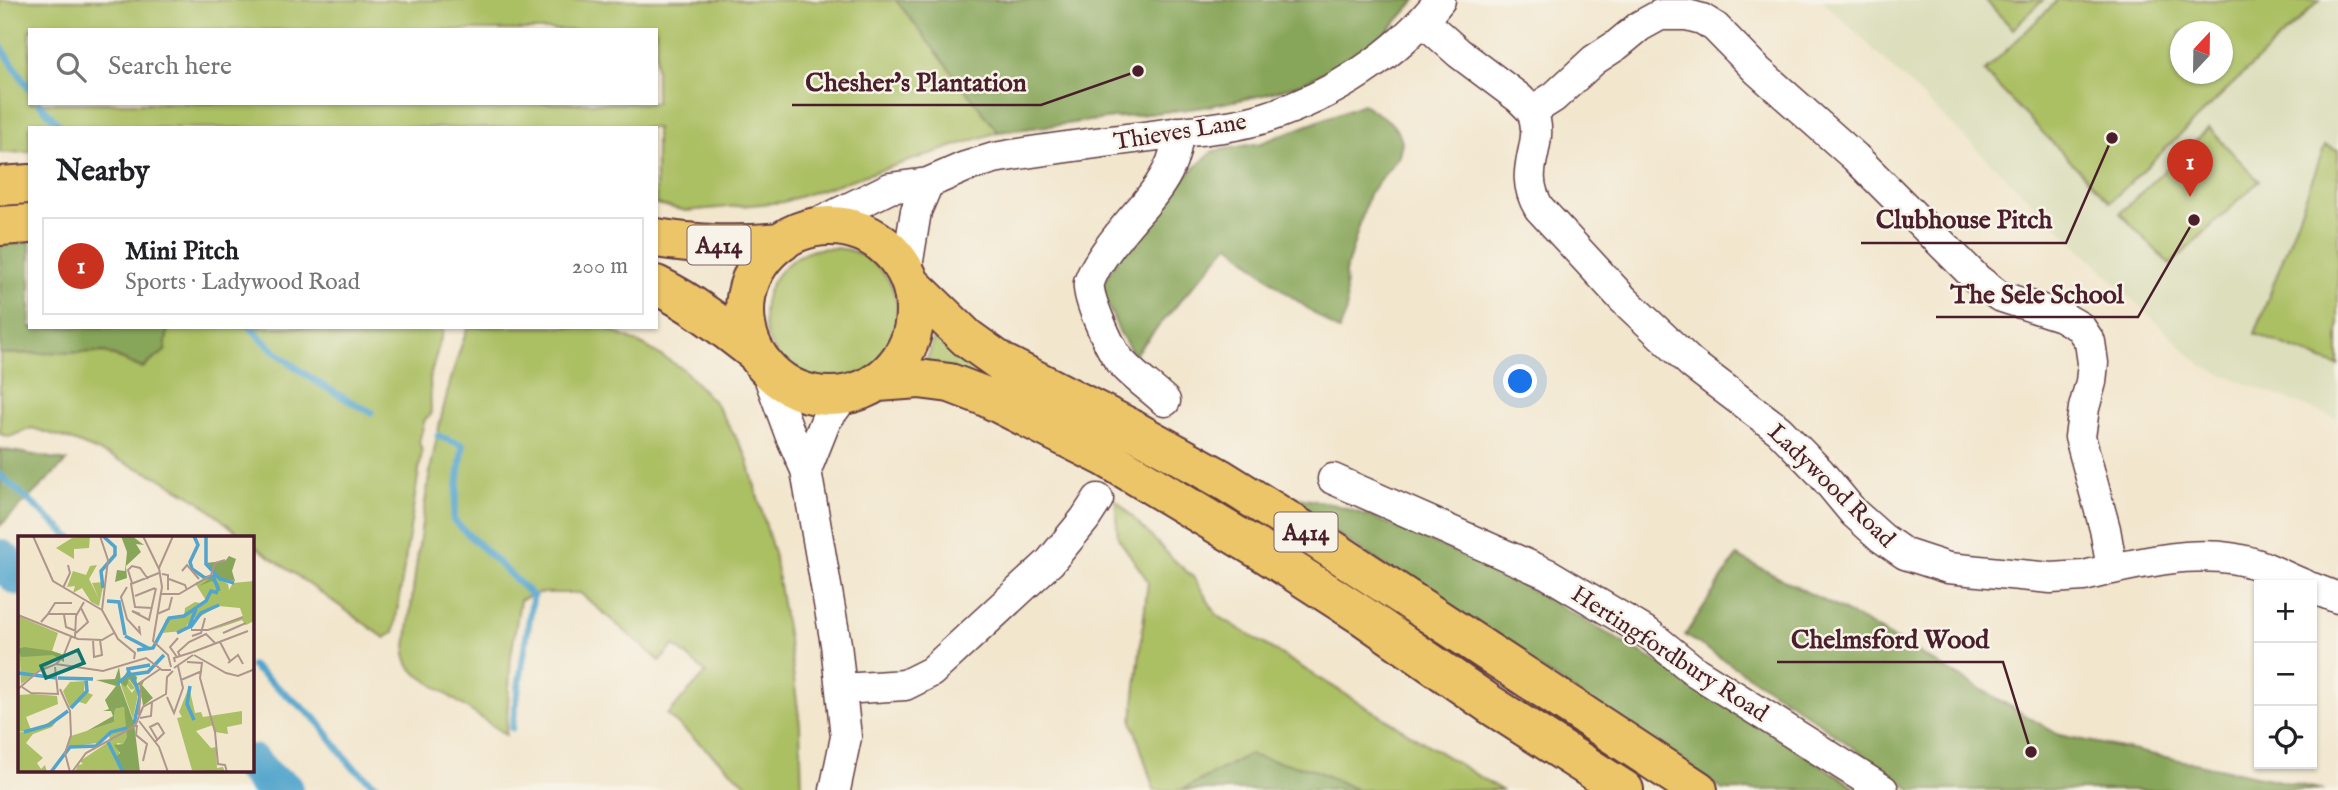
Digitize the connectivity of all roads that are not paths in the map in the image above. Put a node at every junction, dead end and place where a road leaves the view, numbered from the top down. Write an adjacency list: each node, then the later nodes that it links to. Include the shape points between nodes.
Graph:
1 (1432, 11): 2 (street, via 1459,53); 3 (street, Thieves Lane, via 1394,49 1353,78 1311,99 1227,127)
2 (1532, 111): 19 (street, Ladywood Road, via 1536,131 1528,175 1539,208 1624,300 1692,364 1779,430 1882,538 1905,554 1959,570 2068,578); 19 (street, via 1651,19 1687,15 1715,27 1977,279 1999,296 2080,327 2090,342 2093,363 2080,437)
3 (1177, 132): 4 (street, Thieves Lane, via 994,158); 15 (street, via 1173,161 1155,192 1095,268 1088,286 1117,357)
4 (928, 183): 9 (street, Thieves Lane, via 890,188); 11 (street, via 916,211)
5 (28, 184): 6 (highway)
6 (0, 186)
7 (28, 224): 8 (highway)
8 (0, 226)
9 (790, 237): 10 (highway, A414, via 746,245); 11 (highway, via 823,227 848,228 872,237 892,253); 13 (highway, via 766,256 747,292 748,333)
10 (658, 238)
11 (909, 278): 14 (highway, via 915,306 907,349 895,368); 26 (highway, A414, via 967,338 1002,363 1128,427 1282,516)
12 (658, 286): 13 (highway, A414, via 698,309)
13 (761, 359): 14 (highway, via 782,381 801,391 823,396); 16 (street)
14 (861, 389): 16 (street, via 826,420); 25 (highway, A414, via 919,379 950,383 1105,457 1265,552)
15 (1165, 401)
16 (806, 470): 23 (street)
17 (1333, 479): 27 (street, Hertingfordbury Road, via 1548,574 1649,634 1696,671)
18 (1098, 499): 23 (street, via 1050,562 931,672 905,685)
19 (2112, 569): 20 (street, Ladywood Road, via 2216,556 2258,564)
20 (2294, 580)
21 (2317, 590): 22 (street)
22 (2338, 598)
23 (842, 690): 24 (street, via 846,737)
24 (835, 790)
25 (1624, 790)
26 (1698, 790)
27 (1883, 790)

